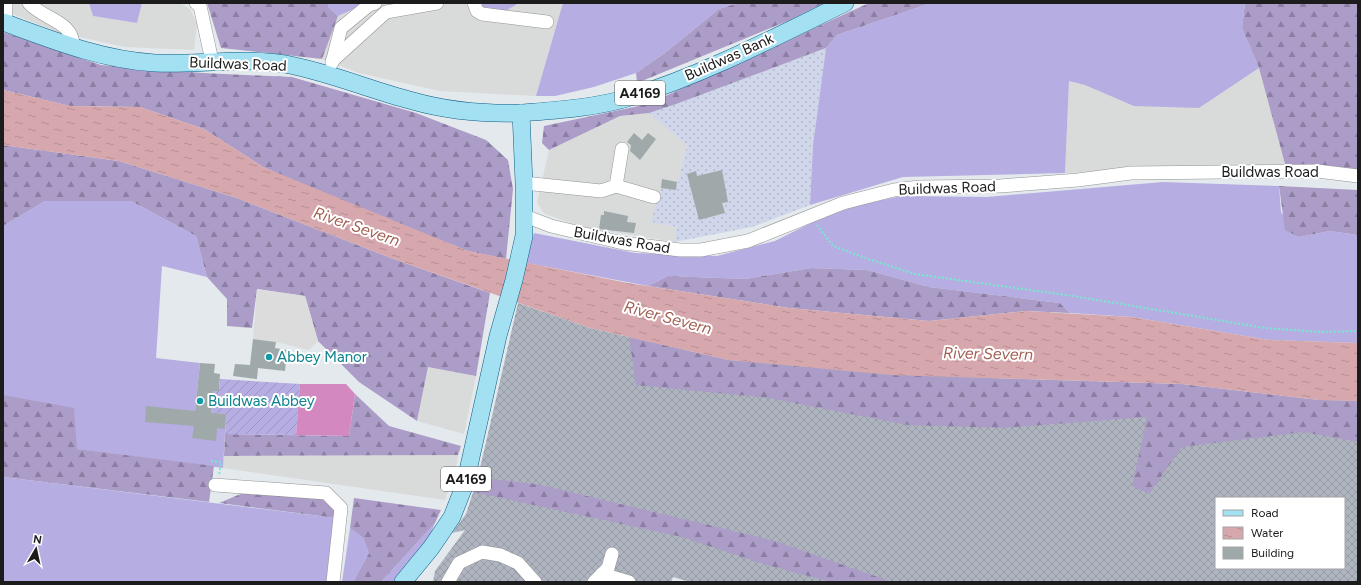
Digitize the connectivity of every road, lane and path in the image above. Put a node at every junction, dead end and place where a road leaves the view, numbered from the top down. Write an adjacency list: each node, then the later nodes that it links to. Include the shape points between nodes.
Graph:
1 (6, 3): 9 (street)
2 (29, 3): 10 (street, via 35,10 69,29 74,38)
3 (196, 3): 11 (street, via 200,6)
4 (375, 3): 12 (street, via 340,28)
5 (437, 3): 12 (street, via 386,12)
6 (474, 3): 8 (street, via 477,11 482,14)
7 (845, 3): 13 (main road, Buildwas Bank / A4169, via 692,75 631,97 580,108)
8 (547, 22)
9 (4, 23): 10 (main road, Buildwas Road)
10 (74, 46): 11 (main road, Buildwas Road, via 102,54 154,63)
11 (212, 61): 12 (main road, Buildwas Road)
12 (331, 68): 13 (main road, Buildwas Road, via 402,98 442,108 496,114)
13 (521, 113): 16 (main road)
14 (622, 149): 17 (street)
15 (1358, 176): 19 (street, Buildwas Road, via 1317,171 1131,172 1078,180 1000,186 920,187 870,195)
16 (524, 183): 17 (street, via 601,191); 20 (main road)
17 (616, 186): 18 (street)
18 (654, 197)
19 (812, 215): 20 (street, Buildwas Road, via 748,241 708,249 680,250 623,243 586,235); 21 (path, via 820,231 833,246 915,274 1073,296 1266,328 1320,332)
20 (525, 216): 28 (main road, A4169, via 524,236 492,358 461,499 431,548)
21 (1358, 331)
22 (211, 461): 23 (path, via 221,462)
23 (220, 471)
24 (215, 486): 27 (street, via 326,493 341,508)
25 (612, 554): 26 (street, via 608,568)
26 (598, 578): 31 (street)
27 (334, 582)
28 (403, 582)
29 (448, 582): 30 (street, via 458,563 482,552 500,555 518,564)
30 (535, 582)
31 (629, 582)

